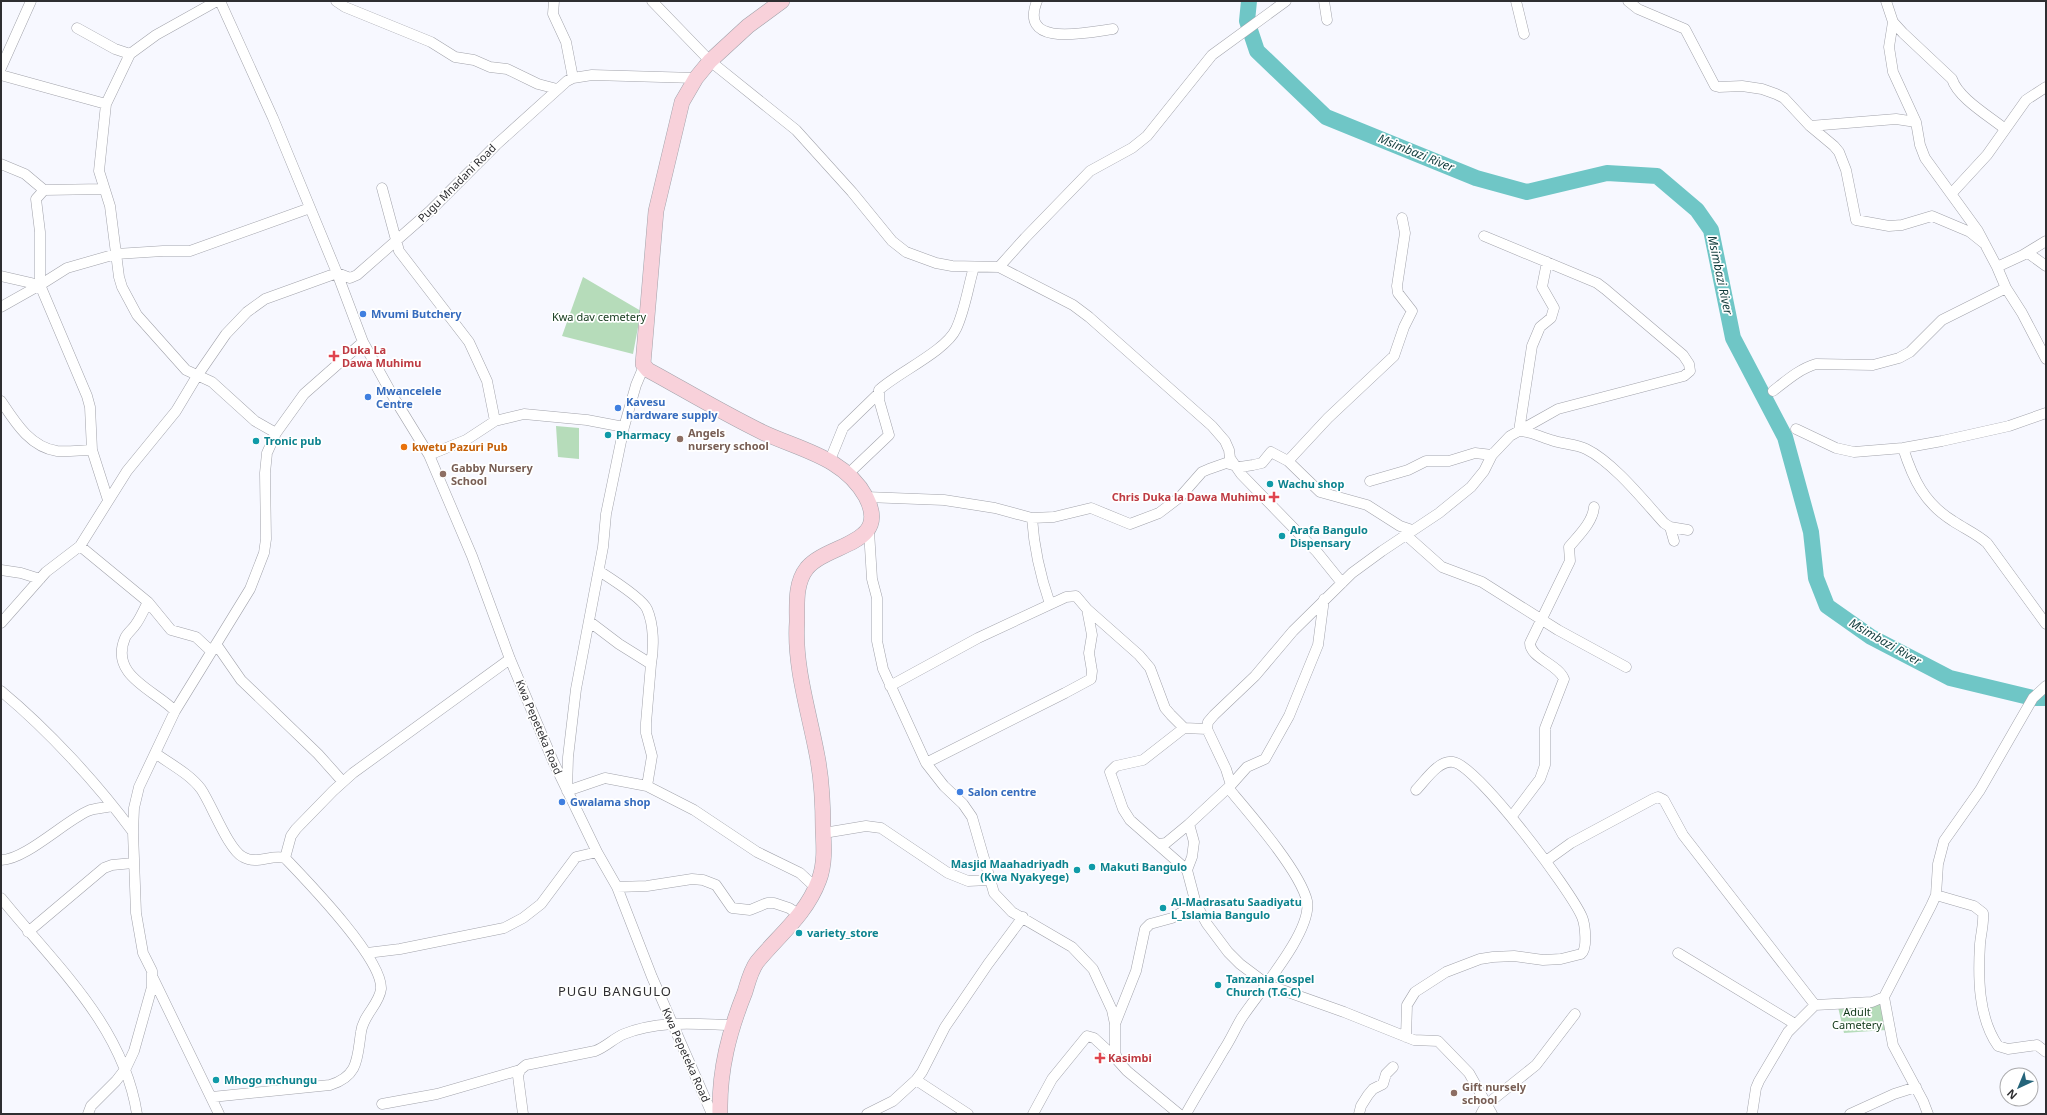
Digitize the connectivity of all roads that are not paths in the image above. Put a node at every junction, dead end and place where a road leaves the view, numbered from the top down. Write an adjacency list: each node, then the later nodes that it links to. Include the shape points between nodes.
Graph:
1 (31, 1): 21 (street)
2 (217, 1): 19 (street, via 163,31)
3 (220, 1): 36 (street, Kwa Pepeteka Road, via 269,108)
4 (336, 1): 26 (street, via 345,8 431,42 455,57 474,60 490,67 508,69 538,84)
5 (554, 1): 23 (street, via 553,14 567,46)
6 (652, 1): 20 (street)
7 (782, 1): 20 (street, via 748,26)
8 (1037, 1): 17 (street, via 1033,11 1036,24 1057,36)
9 (1286, 1): 47 (street, via 1212,55 1147,136 1132,148 1090,171)
10 (1324, 1): 14 (street)
11 (1516, 1): 18 (street)
12 (1628, 1): 29 (street, via 1638,9 1685,29 1715,86 1742,86 1776,94 1790,104)
13 (1886, 1): 15 (street)
14 (1327, 20)
15 (1893, 22): 28 (street, via 1889,47 1893,72); 30 (street, via 1952,78 1954,85 1971,103)
16 (77, 28): 19 (street, via 115,49)
17 (1113, 29)
18 (1524, 34)
19 (130, 54): 27 (street)
20 (710, 61): 24 (street); 46 (street, via 796,130 898,246 906,252 936,263)
21 (1, 68)
22 (1, 76): 27 (street)
23 (573, 78): 24 (street, Pugu Mnadani Road, via 592,75); 26 (street, Pugu Mnadani Road)
24 (696, 78): 56 (street, via 682,102 656,211)
25 (2046, 87): 30 (street, via 2026,100)
26 (557, 89): 39 (street, Pugu Mnadani Road, via 430,211)
27 (106, 104): 33 (street, via 99,165)
28 (1916, 122): 29 (street, via 1896,119); 35 (street, via 1925,158)
29 (1810, 126): 41 (street, via 1839,152 1850,187 1856,220 1889,226 1932,216 1970,232)
30 (2005, 129): 35 (street, via 1987,155)
31 (1, 164): 34 (street, via 25,174)
32 (382, 188): 39 (street)
33 (104, 189): 34 (street); 43 (street, via 110,206)
34 (44, 190): 51 (street, via 36,199 40,232)
35 (1951, 194): 41 (street)
36 (310, 208): 43 (street, via 190,251); 49 (street, Kwa Pepeteka Road)
37 (1402, 218): 72 (street, via 1405,234 1397,286 1398,293 1412,311 1397,351 1387,364 1328,418)
38 (1484, 236): 44 (street)
39 (395, 240): 49 (street, Pugu Mnadani Road, via 357,275 350,278); 62 (street, via 399,251 469,342 487,381)
40 (2046, 241): 42 (street)
41 (1986, 244): 48 (street)
42 (2028, 252): 45 (street); 48 (street)
43 (116, 254): 51 (street, via 67,268); 57 (street, via 122,287 137,316 186,370)
44 (1547, 262): 65 (street, via 1542,287 1554,312 1540,327 1532,346); 65 (street, via 1606,289 1683,355 1690,371 1684,376 1558,409)
45 (2046, 266)
46 (974, 267): 47 (street); 59 (street, via 956,330 913,368 882,388)
47 (1000, 267): 73 (street, via 1073,305 1089,317 1204,418 1225,441)
48 (1997, 268): 52 (street)
49 (337, 273): 54 (street, Kwa Pepeteka Road); 57 (street, via 255,305 226,334)
50 (1, 276): 51 (street)
51 (40, 285): 53 (street); 68 (street, via 87,396)
52 (2006, 288): 55 (street); 58 (street, via 1942,320 1910,352 1899,358 1872,365 1816,364 1792,376)
53 (1, 307)
54 (363, 342): 66 (street, via 304,394); 69 (street, Kwa Pepeteka Road)
55 (2046, 359)
56 (644, 366): 63 (street); 71 (street, via 762,432)
57 (197, 376): 66 (street, via 215,384 256,421); 77 (street, via 176,411 127,471)
58 (1773, 392)
59 (878, 394): 71 (street, via 843,428); 74 (street, via 889,435)
60 (1, 401): 68 (street, via 27,436 43,446 57,451)
61 (2046, 413): 67 (street, via 2009,426)
62 (495, 421): 63 (street, via 524,414 587,420); 69 (street, via 466,440)
63 (624, 427): 87 (street, via 606,514)
64 (1796, 429): 67 (street, via 1836,448 1854,452)
65 (1519, 431): 70 (street, via 1510,436); 80 (street, via 1588,450 1621,476)
66 (276, 432): 98 (street, via 267,453 265,473 264,553 246,598)
67 (1903, 448): 97 (street, via 1922,493 1950,519 1987,543)
68 (92, 450): 77 (street)
69 (429, 455): 99 (street, Kwa Pepeteka Road, via 472,556)
70 (1492, 455): 75 (street, via 1475,453 1449,461 1426,461 1408,470); 83 (street, via 1484,471 1471,487 1439,513)
71 (830, 460): 74 (street)
72 (1288, 461): 73 (street, via 1271,452 1261,463 1246,467); 83 (street, via 1320,492 1367,505)
73 (1234, 465): 79 (street, via 1222,464 1202,472 1180,497 1166,508 1130,524 1091,508 1054,517); 89 (street, via 1255,490 1318,552)
74 (848, 474): 76 (street)
75 (1370, 481)
76 (866, 497): 79 (street, via 944,500 995,508); 82 (street, via 871,511 872,524)
77 (108, 500): 85 (street)
78 (1594, 507): 94 (street, via 1594,512 1569,547 1570,561)
79 (1032, 518): 92 (street, via 1034,547)
80 (1670, 527): 81 (street); 84 (street)
81 (1688, 530)
82 (869, 531): 102 (street, via 872,579 877,598 877,640 883,669); 119 (street, via 808,567 800,579 798,588 796,634 823,787)
83 (1409, 532): 89 (street); 94 (street, via 1442,566 1482,582)
84 (1674, 541)
85 (80, 546): 88 (street); 91 (street)
86 (1, 570): 88 (street)
87 (599, 571): 95 (street); 100 (street, via 614,580 646,608 653,640)
88 (40, 579): 96 (street)
89 (1342, 583): 90 (street)
90 (1324, 599): 107 (street, via 1255,676 1214,715 1208,722); 112 (street, via 1318,645 1289,716 1265,759 1247,767)
91 (148, 602): 98 (street, via 171,630 196,637); 105 (street, via 124,639 124,664 138,684 162,699)
92 (1050, 604): 93 (street, via 1076,596); 102 (street, via 978,638)
93 (1087, 610): 106 (street, via 1139,655 1150,668 1164,708); 109 (street, via 1092,635 1089,653 1091,678)
94 (1541, 620): 101 (street); 116 (street, via 1530,647 1562,675 1563,683 1545,728 1545,765 1540,779)
95 (590, 622): 100 (street); 114 (street, via 574,707)
96 (1, 623)
97 (2046, 624)
98 (214, 647): 105 (street); 110 (street, via 241,680 318,754)
99 (510, 658): 110 (street); 114 (street, Kwa Pepeteka Road)
100 (651, 664): 111 (street, via 646,733 652,756)
101 (1626, 667)
102 (890, 686): 109 (street)
103 (2046, 686): 130 (street, via 2033,698 1980,790 1947,834 1938,864)
104 (1, 691): 115 (street, via 46,732)
105 (175, 711): 108 (street)
106 (1184, 728): 107 (street); 120 (street, via 1143,760 1116,766 1110,772 1123,809 1130,820)
107 (1207, 729): 112 (street, via 1226,769)
108 (155, 753): 118 (street, via 139,787 134,808); 122 (street, via 198,786 240,855 254,860)
109 (926, 763): 127 (street, via 972,817)
110 (343, 782): 122 (street, via 296,829 291,836)
111 (647, 786): 114 (street, via 605,778); 128 (street, via 694,810 757,852 800,873)
112 (1230, 787): 117 (street); 139 (street, via 1292,870 1307,902 1306,920)
113 (1416, 790): 116 (street, via 1440,765 1453,762 1470,772)
114 (567, 791): 121 (street, Kwa Pepeteka Road)
115 (112, 806): 118 (street); 123 (street, via 86,812 37,844 7,860)
116 (1512, 816): 124 (street)
117 (1189, 824): 120 (street, via 1166,843); 126 (street, via 1194,842)
118 (133, 832): 125 (street)
119 (824, 833): 127 (street, via 866,826 881,828 948,873 968,880); 128 (street, via 824,855)
120 (1160, 844): 126 (street)
121 (597, 852): 129 (street, Kwa Pepeteka Road); 136 (street, via 576,857 541,904 504,928 400,949)
122 (285, 858): 136 (street)
123 (1, 860)
124 (1546, 861): 141 (street, via 1571,843 1658,797 1664,800 1683,835); 147 (street, via 1582,917 1583,952 1561,959 1493,957 1480,959 1446,972 1415,992 1407,1005)
125 (133, 863): 135 (street, via 104,868); 138 (street, via 138,932)
126 (1187, 870): 132 (street)
127 (989, 880): 134 (street, via 994,893 1004,905)
128 (816, 887): 133 (street)
129 (617, 888): 133 (street, via 692,879 703,880 716,885 732,908 750,910 774,903); 143 (street, Kwa Pepeteka Road)
130 (1936, 895): 140 (street); 148 (street, via 1974,906 1983,913 1979,993 1990,1031 1998,1046 2008,1049 2037,1045)
131 (1, 898): 135 (street)
132 (1196, 904): 139 (street, via 1228,952); 144 (street, via 1172,918 1150,924 1145,929 1136,971)
133 (800, 914): 146 (street, via 755,964)
134 (1023, 917): 144 (street, via 1072,947 1093,970 1112,1010); 153 (street, via 945,1027)
135 (28, 932): 151 (street, via 91,1007 107,1030)
136 (367, 952): 155 (street, via 381,988 377,1002 362,1024 356,1064 346,1078 330,1085)
137 (1678, 953): 145 (street)
138 (153, 978): 151 (street, via 134,1051); 155 (street)
139 (1268, 985): 147 (street); 169 (street, via 1241,1020)
140 (1884, 997): 141 (street, via 1872,1002); 154 (street, via 1893,1045)
141 (1815, 1005): 145 (street)
142 (1575, 1014): 157 (street, via 1536,1066)
143 (671, 1023): 146 (street); 152 (street, via 622,1035 595,1051 526,1065); 163 (street, Kwa Pepeteka Road)
144 (1115, 1024): 149 (street, via 1115,1052)
145 (1795, 1024): 158 (street, via 1756,1088)
146 (731, 1025): 164 (street, via 724,1056)
147 (1406, 1037): 157 (street, via 1420,1041 1438,1041 1444,1046 1469,1073)
148 (2046, 1052)
149 (1118, 1061): 167 (street, via 1094,1038 1087,1036 1052,1079); 168 (street)
150 (1394, 1067): 170 (street, via 1386,1074 1383,1084 1373,1089 1364,1100)
151 (126, 1068): 159 (street, via 91,1106); 160 (street)
152 (520, 1070): 156 (street, via 436,1094); 162 (street, via 518,1076)
153 (916, 1080): 165 (street, via 893,1101); 166 (street)
154 (1916, 1088): 173 (street, via 1894,1094); 174 (street)
155 (212, 1097): 161 (street)
156 (382, 1104)
157 (1484, 1110): 171 (street)
158 (1753, 1110): 172 (street)
159 (88, 1114)
160 (137, 1114)
161 (219, 1114)
162 (523, 1114)
163 (712, 1114)
164 (720, 1114)
165 (867, 1114)
166 (968, 1114)
167 (1033, 1114)
168 (1180, 1114)
169 (1186, 1114)
170 (1359, 1114)
171 (1492, 1114)
172 (1763, 1114)
173 (1850, 1114)
174 (1928, 1114)

